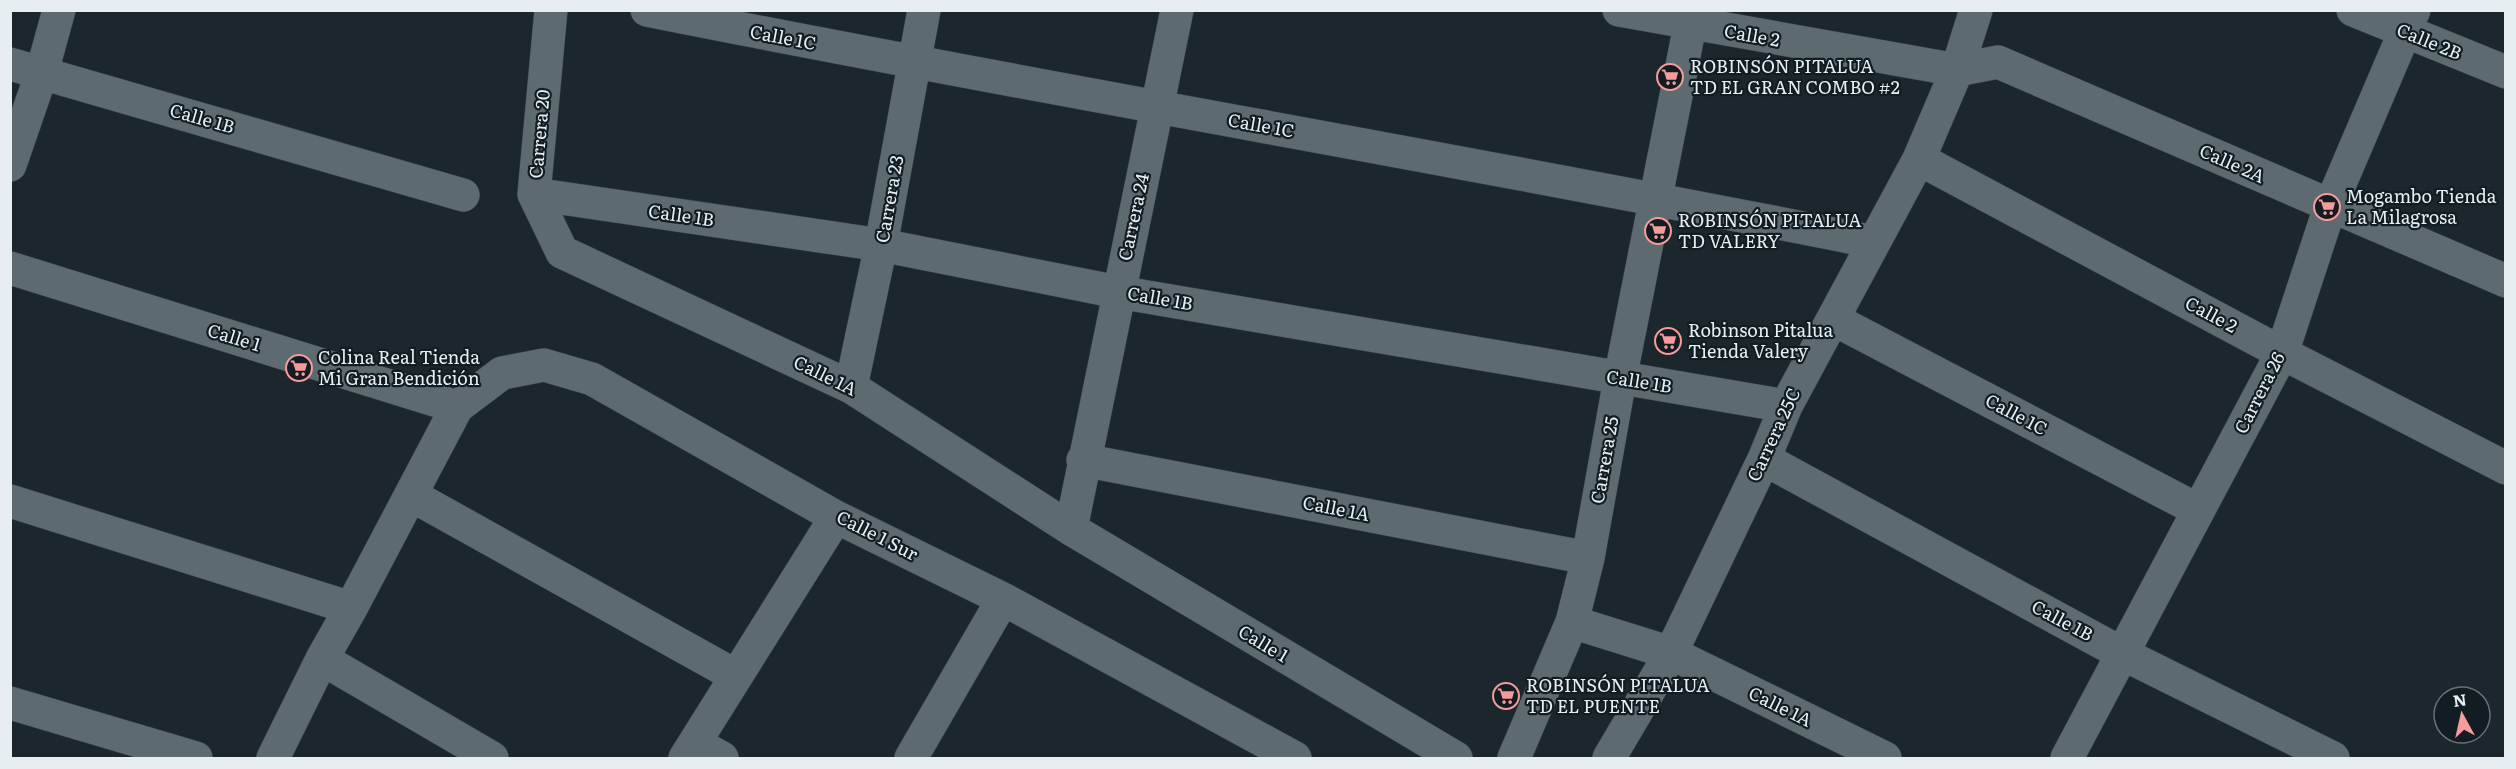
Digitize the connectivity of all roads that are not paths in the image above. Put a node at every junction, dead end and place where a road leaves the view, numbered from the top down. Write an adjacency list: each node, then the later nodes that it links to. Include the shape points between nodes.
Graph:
1 (59, 10): 14 (street)
2 (551, 10): 19 (street, Carrera 20)
3 (647, 10): 12 (street, Calle 1C)
4 (924, 10): 12 (street, Carrera 23)
5 (1177, 10): 16 (street, Carrera 24)
6 (1619, 10): 9 (street, Calle 2)
7 (1976, 10): 13 (street, Carrera 25C)
8 (2353, 10): 10 (street, Calle 2B)
9 (1692, 18): 13 (street, Calle 2); 21 (street, Carrera 25)
10 (2409, 22): 15 (street, Calle 2B); 22 (street, Carrera 26)
11 (10, 64): 14 (street, Calle 1B)
12 (914, 64): 16 (street, Calle 1C); 24 (street, Carrera 23)
13 (1957, 70): 17 (street, Carrera 25C); 22 (street, Calle 2A, via 1998,62)
14 (42, 72): 18 (street); 20 (street, Calle 1B)
15 (2505, 72)
16 (1157, 107): 21 (street, Calle 1C); 28 (street, Carrera 24)
17 (1919, 159): 23 (street, Carrera 25C); 30 (street, Calle 2)
18 (10, 165)
19 (534, 194): 24 (street, Calle 1B); 25 (street, Carrera 20)
20 (463, 195)
21 (1656, 198): 23 (street, Calle 1C); 31 (street, Carrera 25)
22 (2330, 207): 27 (street, Calle 2A); 30 (street, Carrera 26)
23 (1874, 242): 29 (street, Carrera 25C)
24 (881, 245): 28 (street, Calle 1B); 32 (street, Carrera 23)
25 (562, 252): 32 (street, Calle 1A)
26 (10, 268): 34 (street, Calle 1)
27 (2505, 281)
28 (1118, 292): 31 (street, Calle 1B); 36 (street, Carrera 24)
29 (1833, 319): 33 (street, Carrera 25C); 40 (street, Calle 1C)
30 (2282, 353): 37 (street, Calle 2); 40 (street, Carrera 26)
31 (1620, 379): 33 (street, Calle 1B); 43 (street, Carrera 25)
32 (851, 387): 42 (street, Calle 1A)
33 (1786, 406): 35 (street, Carrera 25C)
34 (457, 407): 38 (street); 41 (street, Calle 1 Sur, via 502,373 544,364 592,379)
35 (1764, 459): 47 (street, Calle 1B); 48 (street, Carrera 25C)
36 (1083, 460): 42 (street, Carrera 24); 43 (street, Calle 1A)
37 (2505, 468)
38 (411, 495): 45 (street); 50 (street)
39 (10, 501): 45 (street)
40 (2198, 510): 47 (street, Carrera 26)
41 (836, 517): 44 (street, Calle 1 Sur); 50 (street)
42 (1071, 529): 58 (street, Calle 1)
43 (1588, 558): 46 (street, Carrera 25)
44 (1003, 599): 53 (street, Calle 1 Sur); 57 (street)
45 (351, 608): 49 (street)
46 (1572, 622): 48 (street, Calle 1A); 59 (street, Carrera 25)
47 (2121, 652): 62 (street, Carrera 26); 63 (street, Calle 1B)
48 (1671, 653): 60 (street, Carrera 25C); 61 (street, Calle 1A)
49 (322, 659): 55 (street); 56 (street)
50 (736, 676): 52 (street)
51 (10, 703): 54 (street)
52 (701, 753)
53 (1278, 754)
54 (196, 759)
55 (273, 759)
56 (492, 759)
57 (911, 759)
58 (1456, 759)
59 (1514, 759)
60 (1609, 759)
61 (1885, 759)
62 (2067, 759)
63 (2333, 759)

